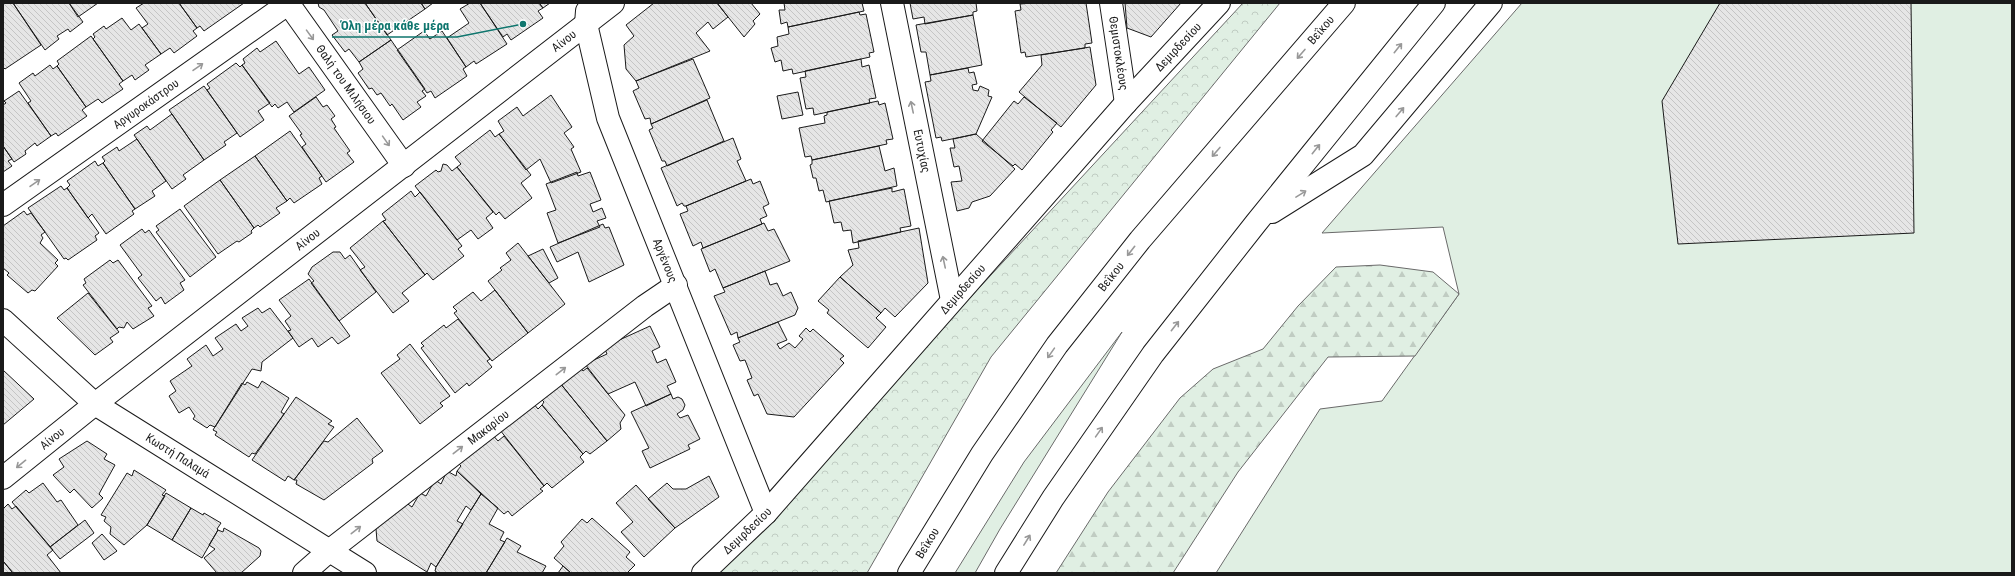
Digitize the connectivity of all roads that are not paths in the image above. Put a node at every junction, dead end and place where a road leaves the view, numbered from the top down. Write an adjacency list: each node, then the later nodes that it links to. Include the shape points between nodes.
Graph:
1 (288, 3): 12 (street, Θαλή του Μιλήσιου, one-way to 12); 13 (street, Αργυροκάστρου, one-way to 1)
2 (588, 3): 10 (street, Αργένους)
3 (613, 3): 10 (street, Αίνου)
4 (892, 3): 16 (street, Ευτυχίας, one-way to 4)
5 (1111, 3): 11 (street, Θεμιστοκλέους)
6 (1219, 3): 11 (street, Δεμιρδεσίου)
7 (1344, 3): 25 (street, Βεΐκου, one-way to 25, via 1140,240 1057,345 982,454)
8 (1434, 3): 14 (street, one-way to 8)
9 (1491, 3): 14 (street, one-way to 9, via 1363,155)
10 (586, 24): 12 (street, Αίνου); 15 (street, Αργένους, via 608,118)
11 (1126, 103): 16 (street, Δεμιρδεσίου)
12 (404, 166): 18 (street, Αίνου)
13 (3, 205)
14 (1256, 223): 26 (street, one-way to 14, via 1053,498 1153,354)
15 (676, 285): 20 (street, Αργένους); 21 (street, Μακαρίου, one-way to 15, via 645,306)
16 (952, 300): 20 (street, Δεμιρδεσίου)
17 (3, 320): 18 (street, Κωστή Παλαμά)
18 (95, 404): 19 (street, Αίνου, one-way to 19); 21 (street, Κωστή Παλαμά)
19 (3, 478)
20 (766, 512): 24 (street, Δεμιρδεσίου)
21 (329, 551): 22 (street, Μακαρίου); 23 (street, Κωστή Παλαμά)
22 (304, 573)
23 (365, 573)
24 (703, 573)
25 (908, 573)
26 (1006, 573)

